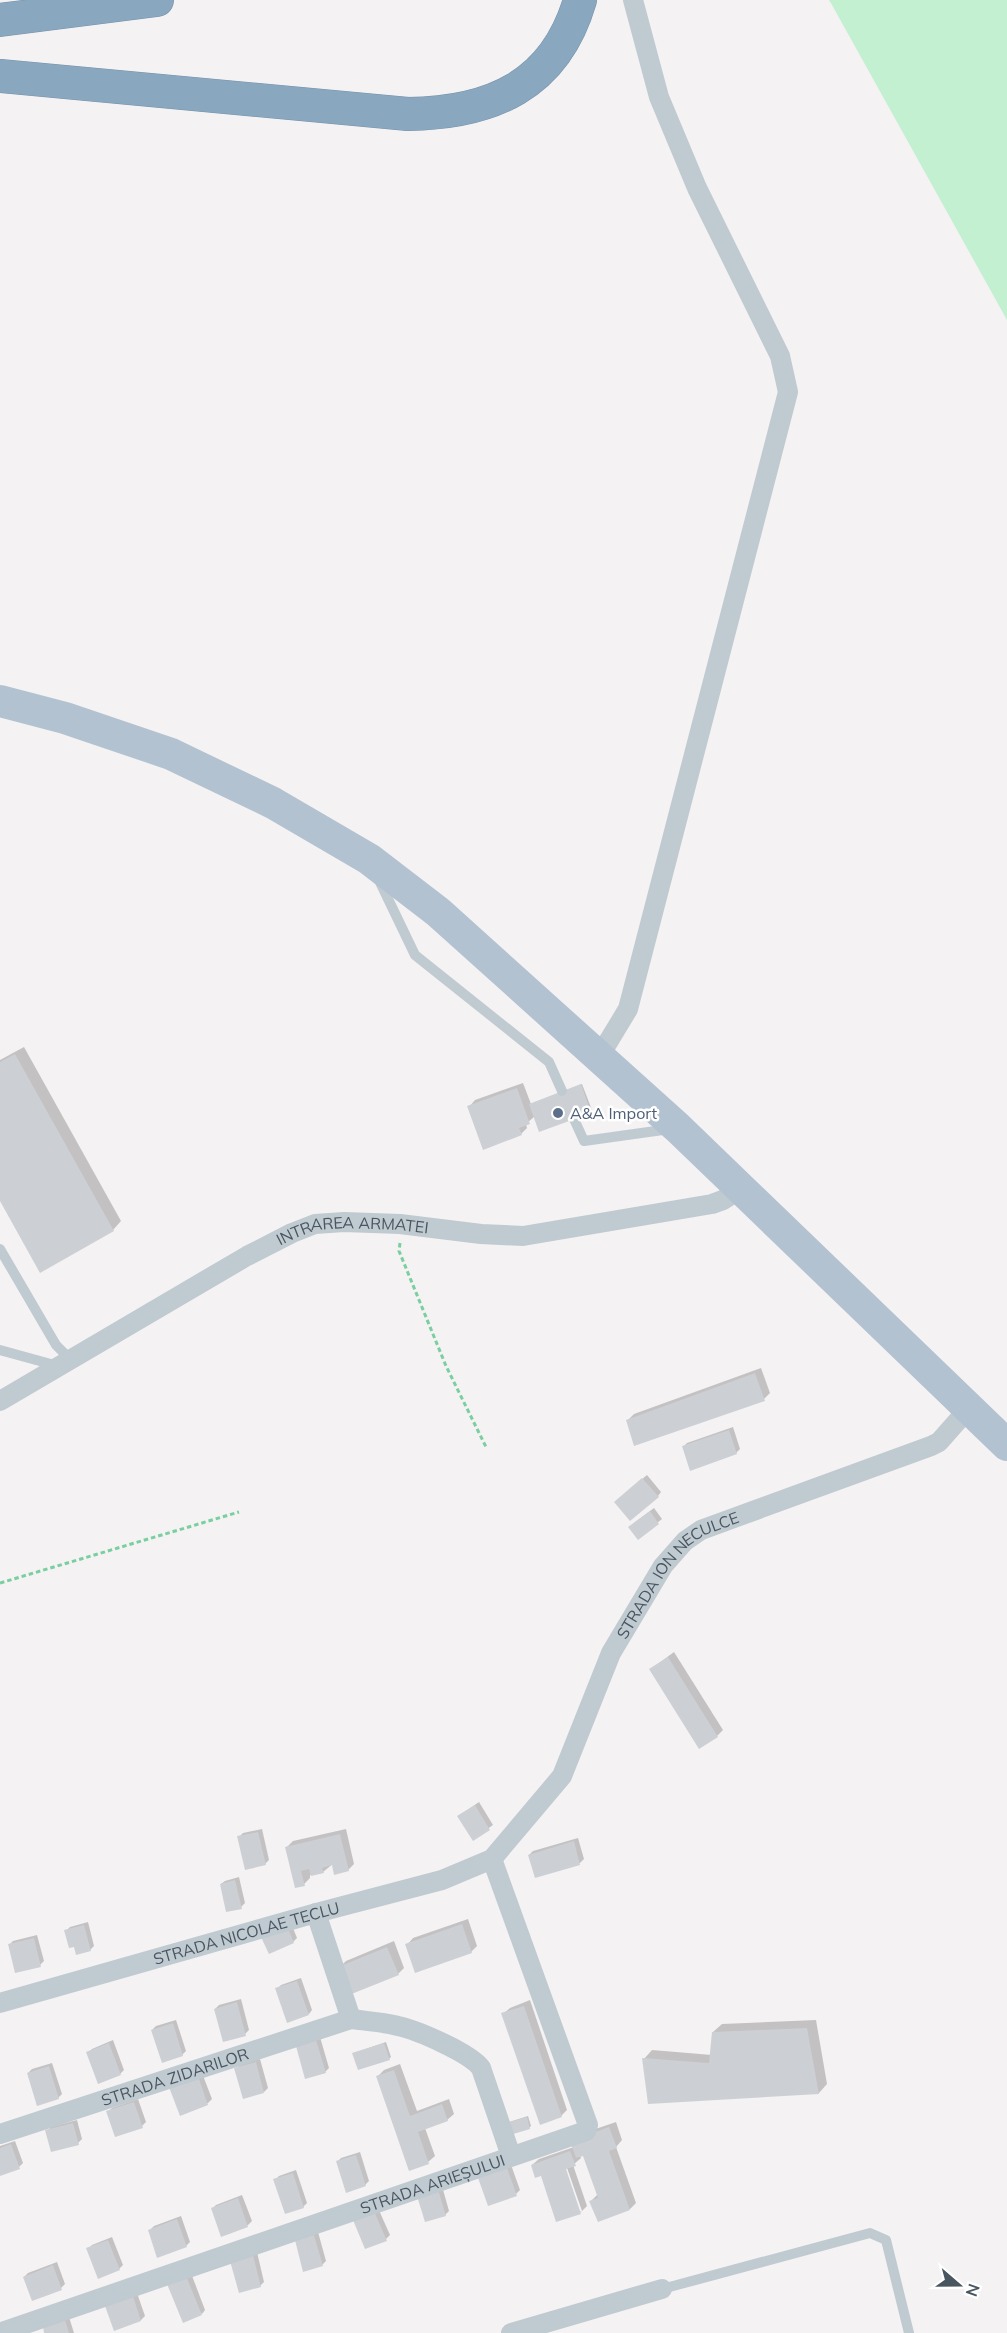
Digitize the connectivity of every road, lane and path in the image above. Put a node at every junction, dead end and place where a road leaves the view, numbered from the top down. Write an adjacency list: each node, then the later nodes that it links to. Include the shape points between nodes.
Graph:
1 (157, 0): 4 (highway)
2 (580, 0): 5 (highway, via 563,42 542,69 520,88 491,102 435,114)
3 (633, 0): 8 (street, via 659,97 697,188 780,356 788,392 628,1010)
4 (0, 20)
5 (0, 76)
6 (0, 701): 7 (main road, via 65,718 171,754 273,803)
7 (369, 859): 8 (main road, via 438,912); 9 (lane, via 416,955 549,1062)
8 (599, 1057): 11 (main road)
9 (562, 1091)
10 (574, 1119): 11 (lane, via 584,1141)
11 (678, 1128): 12 (main road)
12 (740, 1189): 13 (street, INTRAREA ARMATEI, via 712,1204 524,1236); 18 (main road)
13 (400, 1224): 16 (street, INTRAREA ARMATEI, via 315,1224 292,1233); 20 (path, via 399,1251 446,1366)
14 (0, 1249): 16 (lane)
15 (0, 1350): 16 (lane)
16 (64, 1363): 17 (street, INTRAREA ARMATEI)
17 (0, 1401)
18 (969, 1408): 19 (main road); 23 (street, STRADA ION NECULCE, via 931,1446 701,1530 685,1541 663,1566 611,1653 562,1776)
19 (1007, 1445)
20 (486, 1448)
21 (239, 1512): 22 (path)
22 (0, 1583)
23 (492, 1859): 24 (street, STRADA NICOLAE TECLU, via 442,1880); 28 (street, STRADA ARIEȘULUI, via 588,2125 586,2131)
24 (316, 1913): 25 (street, STRADA NICOLAE TECLU); 26 (street)
25 (0, 2003)
26 (351, 2019): 27 (street, STRADA ZIDARILOR); 28 (street, STRADA ZIDARILOR, via 398,2026 476,2061)
27 (0, 2134)
28 (511, 2156): 30 (street, STRADA ARIEȘULUI)
29 (662, 2289): 31 (street); 32 (lane, via 870,2233 886,2240)
30 (4, 2328)
31 (511, 2333)
32 (909, 2333)

